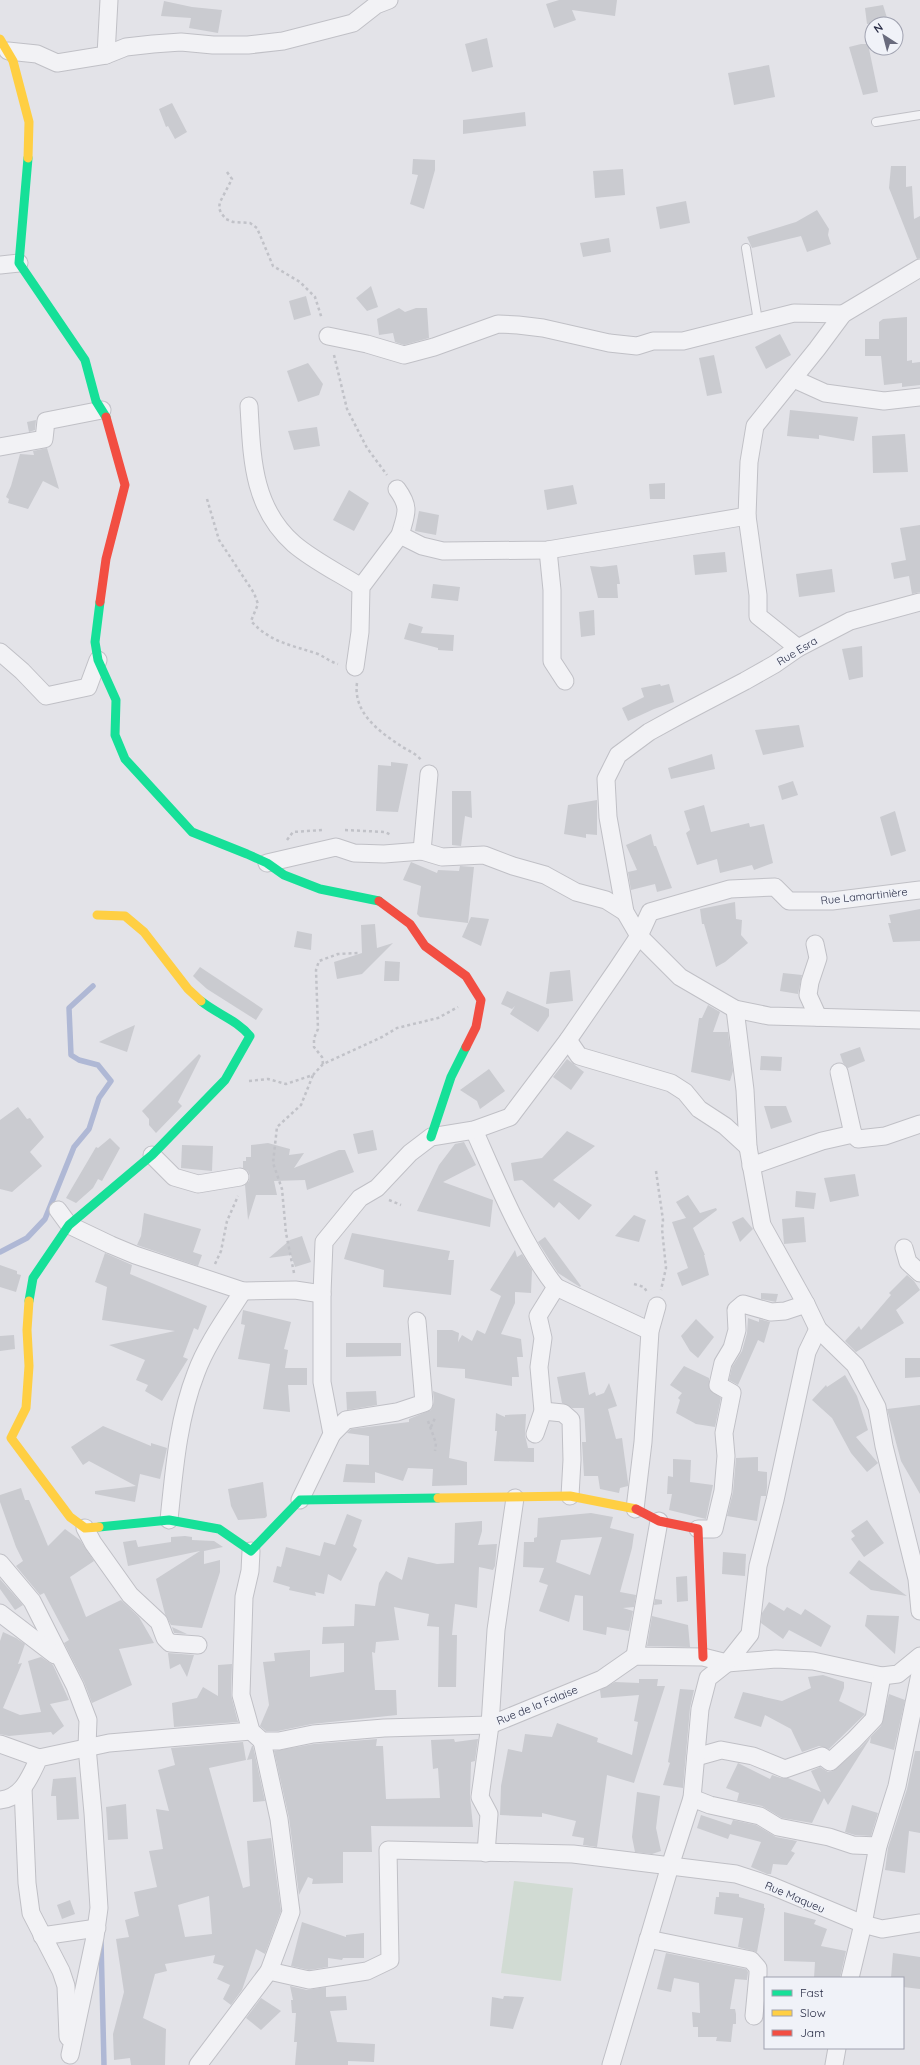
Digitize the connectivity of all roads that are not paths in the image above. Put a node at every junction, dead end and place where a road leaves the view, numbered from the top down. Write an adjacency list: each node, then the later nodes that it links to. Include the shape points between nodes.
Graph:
1 (110, 0): 4 (street)
2 (389, 0): 4 (street, via 376,5 353,23 283,41 248,45 181,42 153,44 126,47)
3 (4, 45): 4 (street, via 37,54 57,63); 8 (street, via 30,122)
4 (106, 55)
5 (920, 115): 6 (lane)
6 (876, 122)
7 (746, 248): 12 (lane)
8 (19, 263): 9 (street); 17 (street, via 85,360 96,401)
9 (0, 265)
10 (920, 268): 11 (street)
11 (843, 314): 12 (street, via 794,313); 14 (street)
12 (758, 321): 13 (street, via 683,341 652,342 637,346 609,343 542,328 498,324 404,355)
13 (328, 336)
14 (794, 379): 15 (street, via 825,394 884,401); 20 (street, via 755,426 749,462)
15 (920, 397)
16 (249, 406): 23 (street, via 251,457 255,476 273,518 294,543)
17 (102, 410): 18 (street, via 46,421 44,439); 27 (street, via 108,421 125,485 106,559 95,642)
18 (0, 447)
19 (397, 489): 21 (street, via 406,501 406,513)
20 (747, 516): 22 (street); 25 (street, via 758,595 758,616)
21 (400, 536): 22 (street, via 422,546 443,551); 23 (street)
22 (548, 550): 29 (street, via 552,590 552,661)
23 (361, 587): 28 (street, via 360,632)
24 (920, 602): 25 (street, Rue Esra, via 850,621)
25 (798, 648): 34 (street, Rue Esra, via 775,664 649,732 618,755 606,780 608,817)
26 (0, 652): 27 (street, via 46,696 88,686)
27 (98, 660): 32 (street, via 116,700 115,735 125,759 192,832)
28 (355, 667)
29 (565, 681)
30 (429, 774): 31 (street)
31 (422, 851): 32 (street, via 354,854 336,847); 34 (street, via 442,857 484,855 545,875 576,892 606,900)
32 (267, 863): 46 (street, via 284,875 320,888 380,901 410,924 425,946 466,976 481,1000 476,1027 451,1077)
33 (920, 890): 36 (street, Rue Lamartinière, via 832,901 789,901 775,887 730,889 650,912)
34 (625, 912): 36 (street)
35 (97, 915): 48 (street, via 125,916 144,932 188,989 212,1010 242,1026 250,1036 225,1080)
36 (639, 936): 38 (street, via 680,977); 41 (street)
37 (815, 944): 39 (street, via 818,958 808,996)
38 (735, 1009): 39 (street, via 769,1016); 47 (street, via 745,1090)
39 (818, 1017): 40 (street)
40 (920, 1020)
41 (568, 1040): 44 (street, via 510,1117); 47 (street, via 579,1056 671,1083 685,1092 699,1109 725,1126)
42 (839, 1072): 45 (street)
43 (920, 1124): 45 (street, via 885,1136 858,1139)
44 (474, 1130): 46 (street); 55 (street, via 538,1262)
45 (853, 1134): 49 (street, via 822,1141)
46 (431, 1137): 57 (street, via 410,1153 377,1188 360,1198 324,1242)
47 (748, 1147): 49 (street)
48 (152, 1155): 50 (street, via 174,1177 198,1184); 52 (street)
49 (751, 1166): 58 (street, via 762,1225)
50 (240, 1177)
51 (58, 1210): 52 (street)
52 (69, 1225): 56 (street, via 135,1255); 66 (street, via 33,1278 28,1305 29,1366 26,1408)
53 (904, 1248): 54 (street, via 908,1262)
54 (920, 1273)
55 (556, 1288): 62 (street); 63 (street, via 538,1316 543,1338 539,1367)
56 (243, 1291): 57 (street, via 295,1290); 71 (street, via 196,1373 182,1422)
57 (322, 1294): 64 (street, via 322,1382)
58 (806, 1304): 61 (street); 74 (street, via 785,1312 771,1312 743,1304 736,1310 737,1330 732,1348 723,1363 718,1385 732,1393 724,1433 726,1456 723,1491 714,1529)
59 (657, 1306): 62 (street)
60 (417, 1321): 64 (street, via 424,1403 397,1412 346,1420)
61 (818, 1329): 77 (street, via 854,1365 877,1407 884,1446 917,1579); 84 (street, via 807,1352 758,1566 750,1634)
62 (650, 1331): 70 (street, via 643,1442)
63 (543, 1411): 65 (street); 67 (street, via 563,1414 571,1420)
64 (332, 1434): 69 (street)
65 (535, 1434)
66 (6, 1442): 73 (street, via 70,1518)
67 (570, 1496): 68 (street); 70 (street)
68 (515, 1498): 69 (street); 87 (street, via 496,1630)
69 (300, 1500): 75 (street)
70 (635, 1508): 72 (street)
71 (169, 1520): 73 (street); 75 (street, via 219,1529)
72 (659, 1521): 74 (street); 80 (street)
73 (85, 1528): 79 (street, via 130,1595 159,1622 165,1638 170,1643)
74 (698, 1529): 82 (street)
75 (251, 1551): 88 (street, via 250,1572 244,1597 241,1695)
76 (0, 1563): 83 (street, via 32,1601)
77 (920, 1610)
78 (0, 1613): 83 (street, via 43,1644)
79 (198, 1645)
80 (635, 1656): 82 (street); 87 (street, Rue de la Falaise, via 602,1679)
81 (920, 1656): 86 (street, via 898,1674)
82 (702, 1657): 84 (street)
83 (61, 1661): 90 (street, via 75,1686 88,1720)
84 (727, 1662): 86 (street, via 776,1659 813,1661); 91 (street, via 708,1678 700,1709)
85 (920, 1674): 96 (street, via 897,1786)
86 (882, 1676): 91 (street, via 874,1720 830,1762 822,1756 785,1770 753,1756 721,1750)
87 (490, 1725): 88 (street, Rue de la Falaise, via 384,1728 313,1734 279,1741); 97 (street, via 480,1797 489,1814)
88 (257, 1736): 90 (street, Rue de la Falaise, via 109,1743); 104 (street, via 279,1819 291,1912)
89 (0, 1744): 92 (street)
90 (87, 1747): 92 (street, Rue de la Falaise); 101 (street, via 98,1901)
91 (696, 1757): 94 (street)
92 (39, 1758): 93 (street)
93 (24, 1788): 95 (street, via 9,1799); 102 (street, via 27,1883 31,1912)
94 (692, 1798): 96 (street, via 710,1805 760,1816 778,1827 829,1837 853,1845); 98 (street)
95 (0, 1800)
96 (878, 1846): 100 (street)
97 (486, 1853): 98 (street, Rue Maqueu, via 573,1854); 104 (street, Rue Maqueu, via 388,1850 390,1960 367,1971 309,1980)
98 (670, 1866): 100 (street, Rue Maqueu, via 736,1874 772,1886); 103 (street)
99 (920, 1923): 100 (street, Rue Maqueu, via 882,1928)
100 (863, 1924): 105 (street)
101 (97, 1928): 102 (street); 108 (street)
102 (42, 1936): 108 (street, via 66,1986 67,2032)
103 (648, 1939): 106 (street, via 750,1960 758,1968); 110 (street)
104 (269, 1971): 109 (street)
105 (850, 1977)
106 (754, 2016)
107 (837, 2049): 111 (street)
108 (71, 2060)
109 (198, 2065)
110 (611, 2065)
111 (834, 2065)

